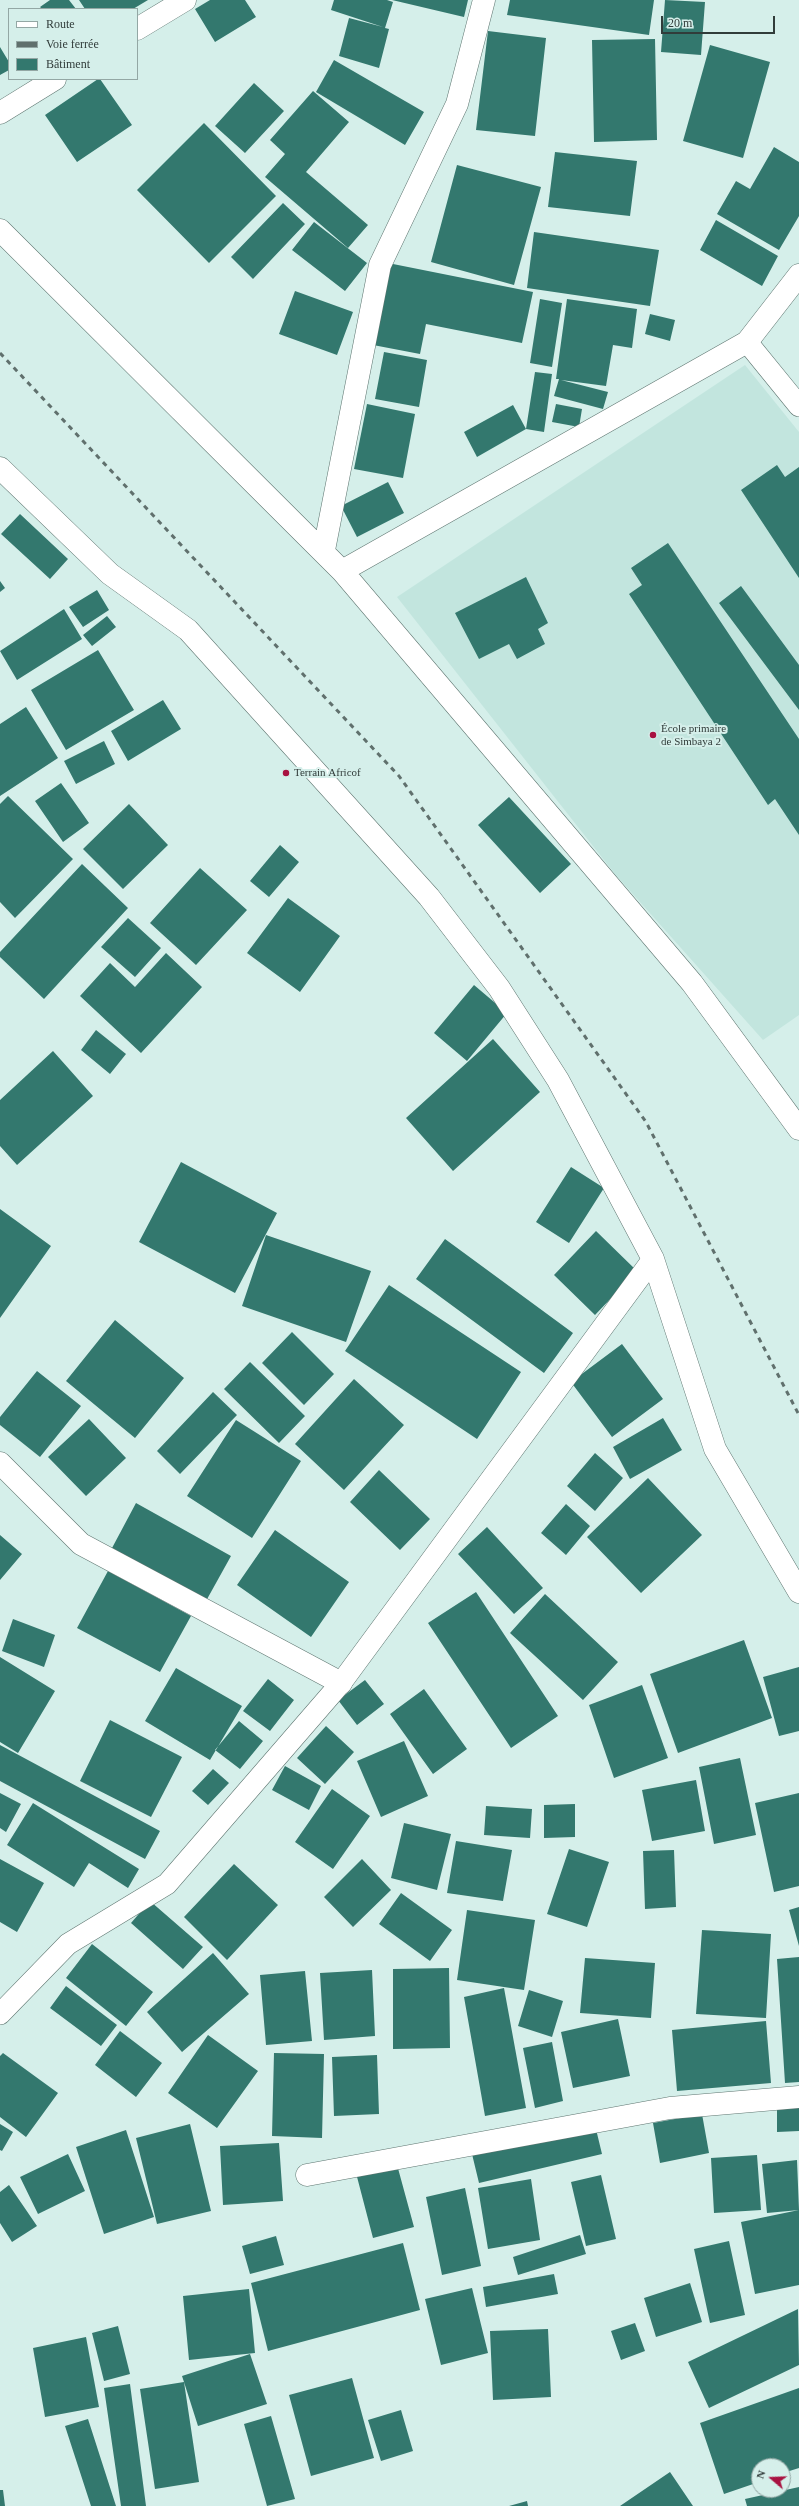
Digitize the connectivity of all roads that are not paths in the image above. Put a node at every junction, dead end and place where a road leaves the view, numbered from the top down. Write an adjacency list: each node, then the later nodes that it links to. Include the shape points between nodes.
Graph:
1 (185, 0): 3 (street)
2 (484, 0): 11 (street, via 457,104 380,265)
3 (138, 28)
4 (53, 80): 5 (street)
5 (0, 113)
6 (0, 230): 11 (street)
7 (799, 275): 8 (street)
8 (747, 342): 9 (lane); 12 (street)
9 (799, 406)
10 (0, 468): 14 (street, via 110,574 188,630 429,897 499,988 558,1080)
11 (324, 550): 12 (street)
12 (342, 570): 13 (street, via 692,983)
13 (799, 1129)
14 (653, 1259): 16 (street, via 715,1449); 17 (lane)
15 (0, 1463): 17 (street, via 81,1544)
16 (799, 1592)
17 (342, 1683): 18 (lane, via 167,1884 68,1944)
18 (0, 2014)
19 (799, 2097): 20 (street, via 670,2108)
20 (306, 2175)

